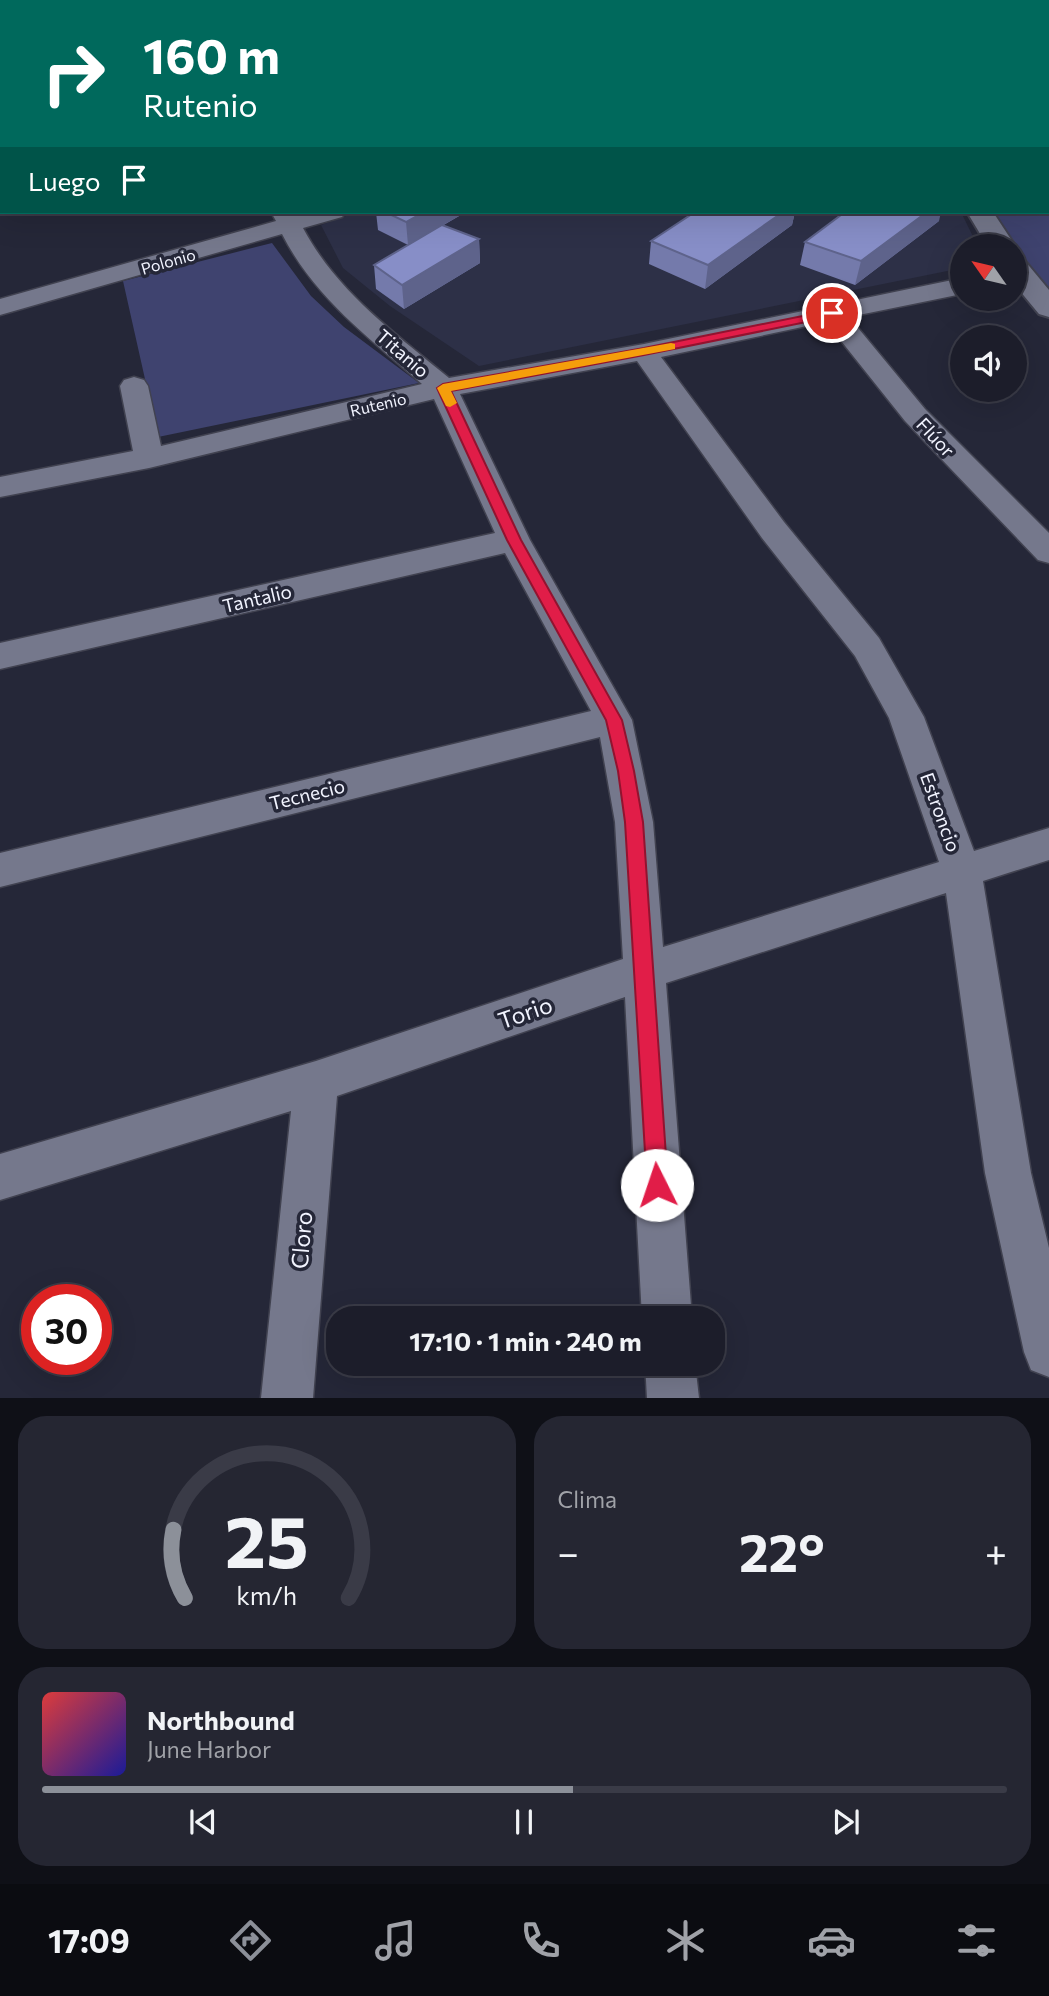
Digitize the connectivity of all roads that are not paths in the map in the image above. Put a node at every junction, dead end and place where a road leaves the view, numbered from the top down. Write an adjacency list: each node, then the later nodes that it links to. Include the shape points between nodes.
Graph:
1 (320, 214): 3 (street, Polonio)
2 (981, 214): 4 (street)
3 (286, 219): 7 (street, Polonio); 12 (street, Titanio, via 307,259 339,298)
4 (994, 234)
5 (1027, 283): 8 (street)
6 (950, 288): 9 (street, Rutenio)
7 (0, 307)
8 (1049, 307)
9 (832, 313): 10 (street, Rutenio); 16 (street, Flúor, via 915,415)
10 (644, 352): 12 (street, Rutenio); 21 (street, Estroncio, via 773,530 867,647 906,717)
11 (134, 386): 13 (street)
12 (443, 388): 13 (street, Rutenio); 15 (street, Titanio)
13 (149, 458): 14 (street, Rutenio)
14 (0, 487)
15 (514, 540): 17 (street, Tantalio); 18 (street, Titanio)
16 (1049, 552)
17 (0, 656)
18 (614, 720): 20 (street, Tecnecio); 22 (street, Titanio, via 634,822)
19 (1049, 844): 21 (street, Torio)
20 (0, 870)
21 (962, 872): 22 (street, Torio); 26 (street, Estroncio, via 1008,1173)
22 (642, 972): 23 (street, Torio); 25 (street, Titanio)
23 (316, 1082): 24 (street, Torio); 28 (street, Cloro)
24 (0, 1177)
25 (666, 1306)
26 (1049, 1352)
27 (671, 1376): 29 (street)
28 (287, 1398)
29 (673, 1398)

